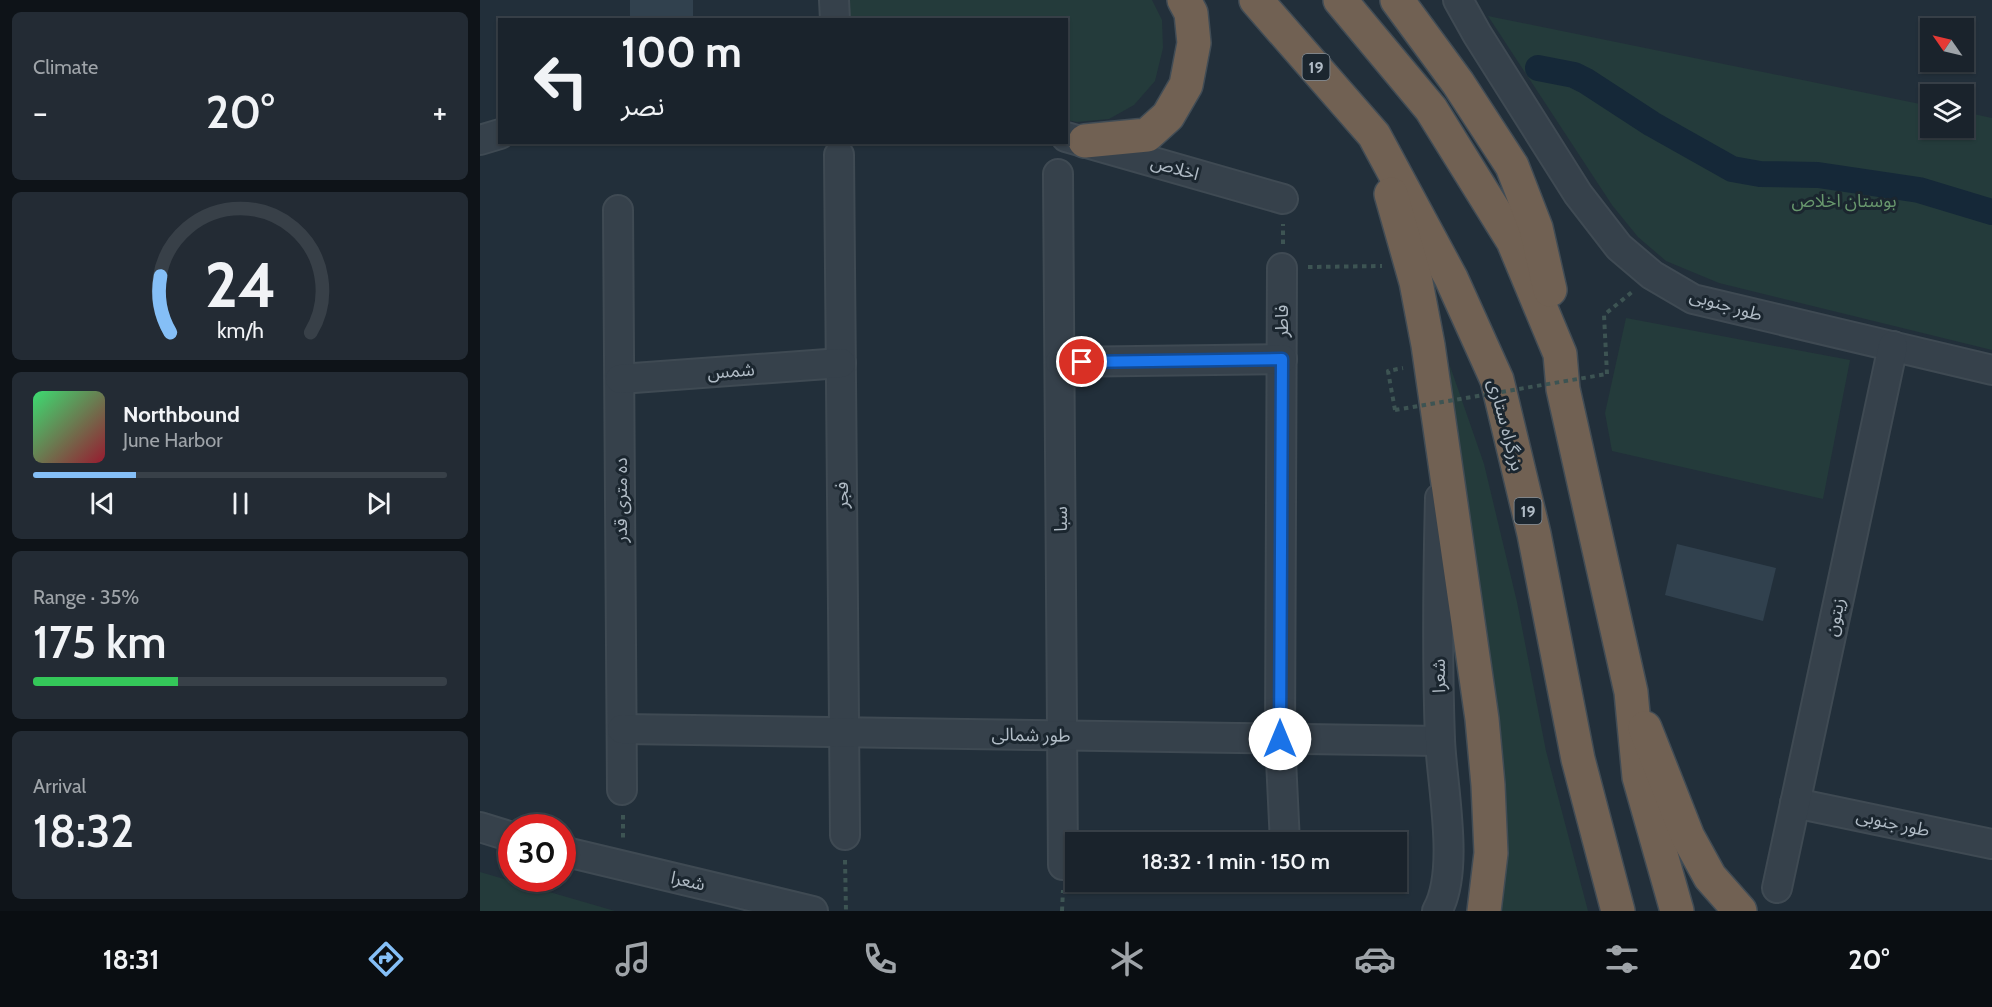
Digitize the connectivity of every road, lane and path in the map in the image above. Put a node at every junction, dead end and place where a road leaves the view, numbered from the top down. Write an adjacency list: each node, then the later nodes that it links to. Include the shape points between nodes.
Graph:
1 (834, 0): 7 (street)
2 (1184, 0): 10 (highway, via 1191,13 1194,43 1186,85 1168,116 1147,135)
3 (1256, 0): 8 (highway, بزرگراه ستاری / 19)
4 (1340, 0): 20 (highway, via 1431,108 1513,241)
5 (1397, 0): 20 (highway, via 1512,166 1536,228)
6 (1458, 0): 18 (street, طور جنوبی, via 1578,194 1619,247)
7 (835, 18)
8 (1374, 135): 27 (highway, via 1416,282); 49 (highway, بزرگراه ستاری / 19, via 1451,278 1497,380 1534,534 1578,759)
9 (498, 136): 11 (street)
10 (1076, 139): 14 (street, اخلاص)
11 (480, 140)
12 (839, 155): 23 (street, فجر)
13 (1058, 174): 22 (street, سبا)
14 (1283, 200): 17 (path)
15 (618, 210): 26 (street, ده متری قدر)
16 (1391, 266): 17 (path)
17 (1282, 268): 21 (street, فاطر)
18 (1652, 275): 19 (street, طور جنوبی, via 1693,299); 24 (path, bridge, via 1604,315 1607,374 1395,411)
19 (1893, 346): 25 (street, طور جنوبی); 35 (street, زیتون)
20 (1560, 354): 28 (highway, via 1563,388)
21 (1282, 359): 22 (street); 32 (street, فاطر)
22 (1060, 362): 31 (street, سبا)
23 (841, 363): 26 (street, شمس); 30 (street, فجر)
24 (1388, 370)
25 (1992, 370)
26 (620, 380): 29 (street, ده متری قدر)
27 (1442, 439): 33 (street, شعرا, via 1437,599); 48 (highway, via 1488,785 1491,853)
28 (1631, 692): 50 (highway, via 1639,777); 51 (highway, via 1688,837 1710,877)
29 (622, 729): 30 (street, طور شمالی); 34 (street, ده متری قدر)
30 (844, 732): 31 (street, طور شمالی); 39 (street, فجر)
31 (1062, 735): 32 (street, طور شمالی); 42 (street, سبا)
32 (1280, 739): 33 (street, طور شمالی); 37 (street, فاطر)
33 (1440, 741): 47 (street, شعرا, via 1448,845 1447,881)
34 (622, 790): 43 (path)
35 (1795, 803): 40 (street, طور جنوبی); 44 (street, زیتون)
36 (480, 827): 38 (street)
37 (1284, 832)
38 (498, 833)
39 (845, 835): 46 (path)
40 (1992, 844)
41 (576, 854): 43 (street, شعرا)
42 (1063, 865)
43 (624, 866): 45 (street, شعرا)
44 (1777, 888)
45 (813, 911)
46 (846, 911)
47 (1437, 911)
48 (1484, 911)
49 (1618, 911)
50 (1677, 911)
51 (1740, 911)

